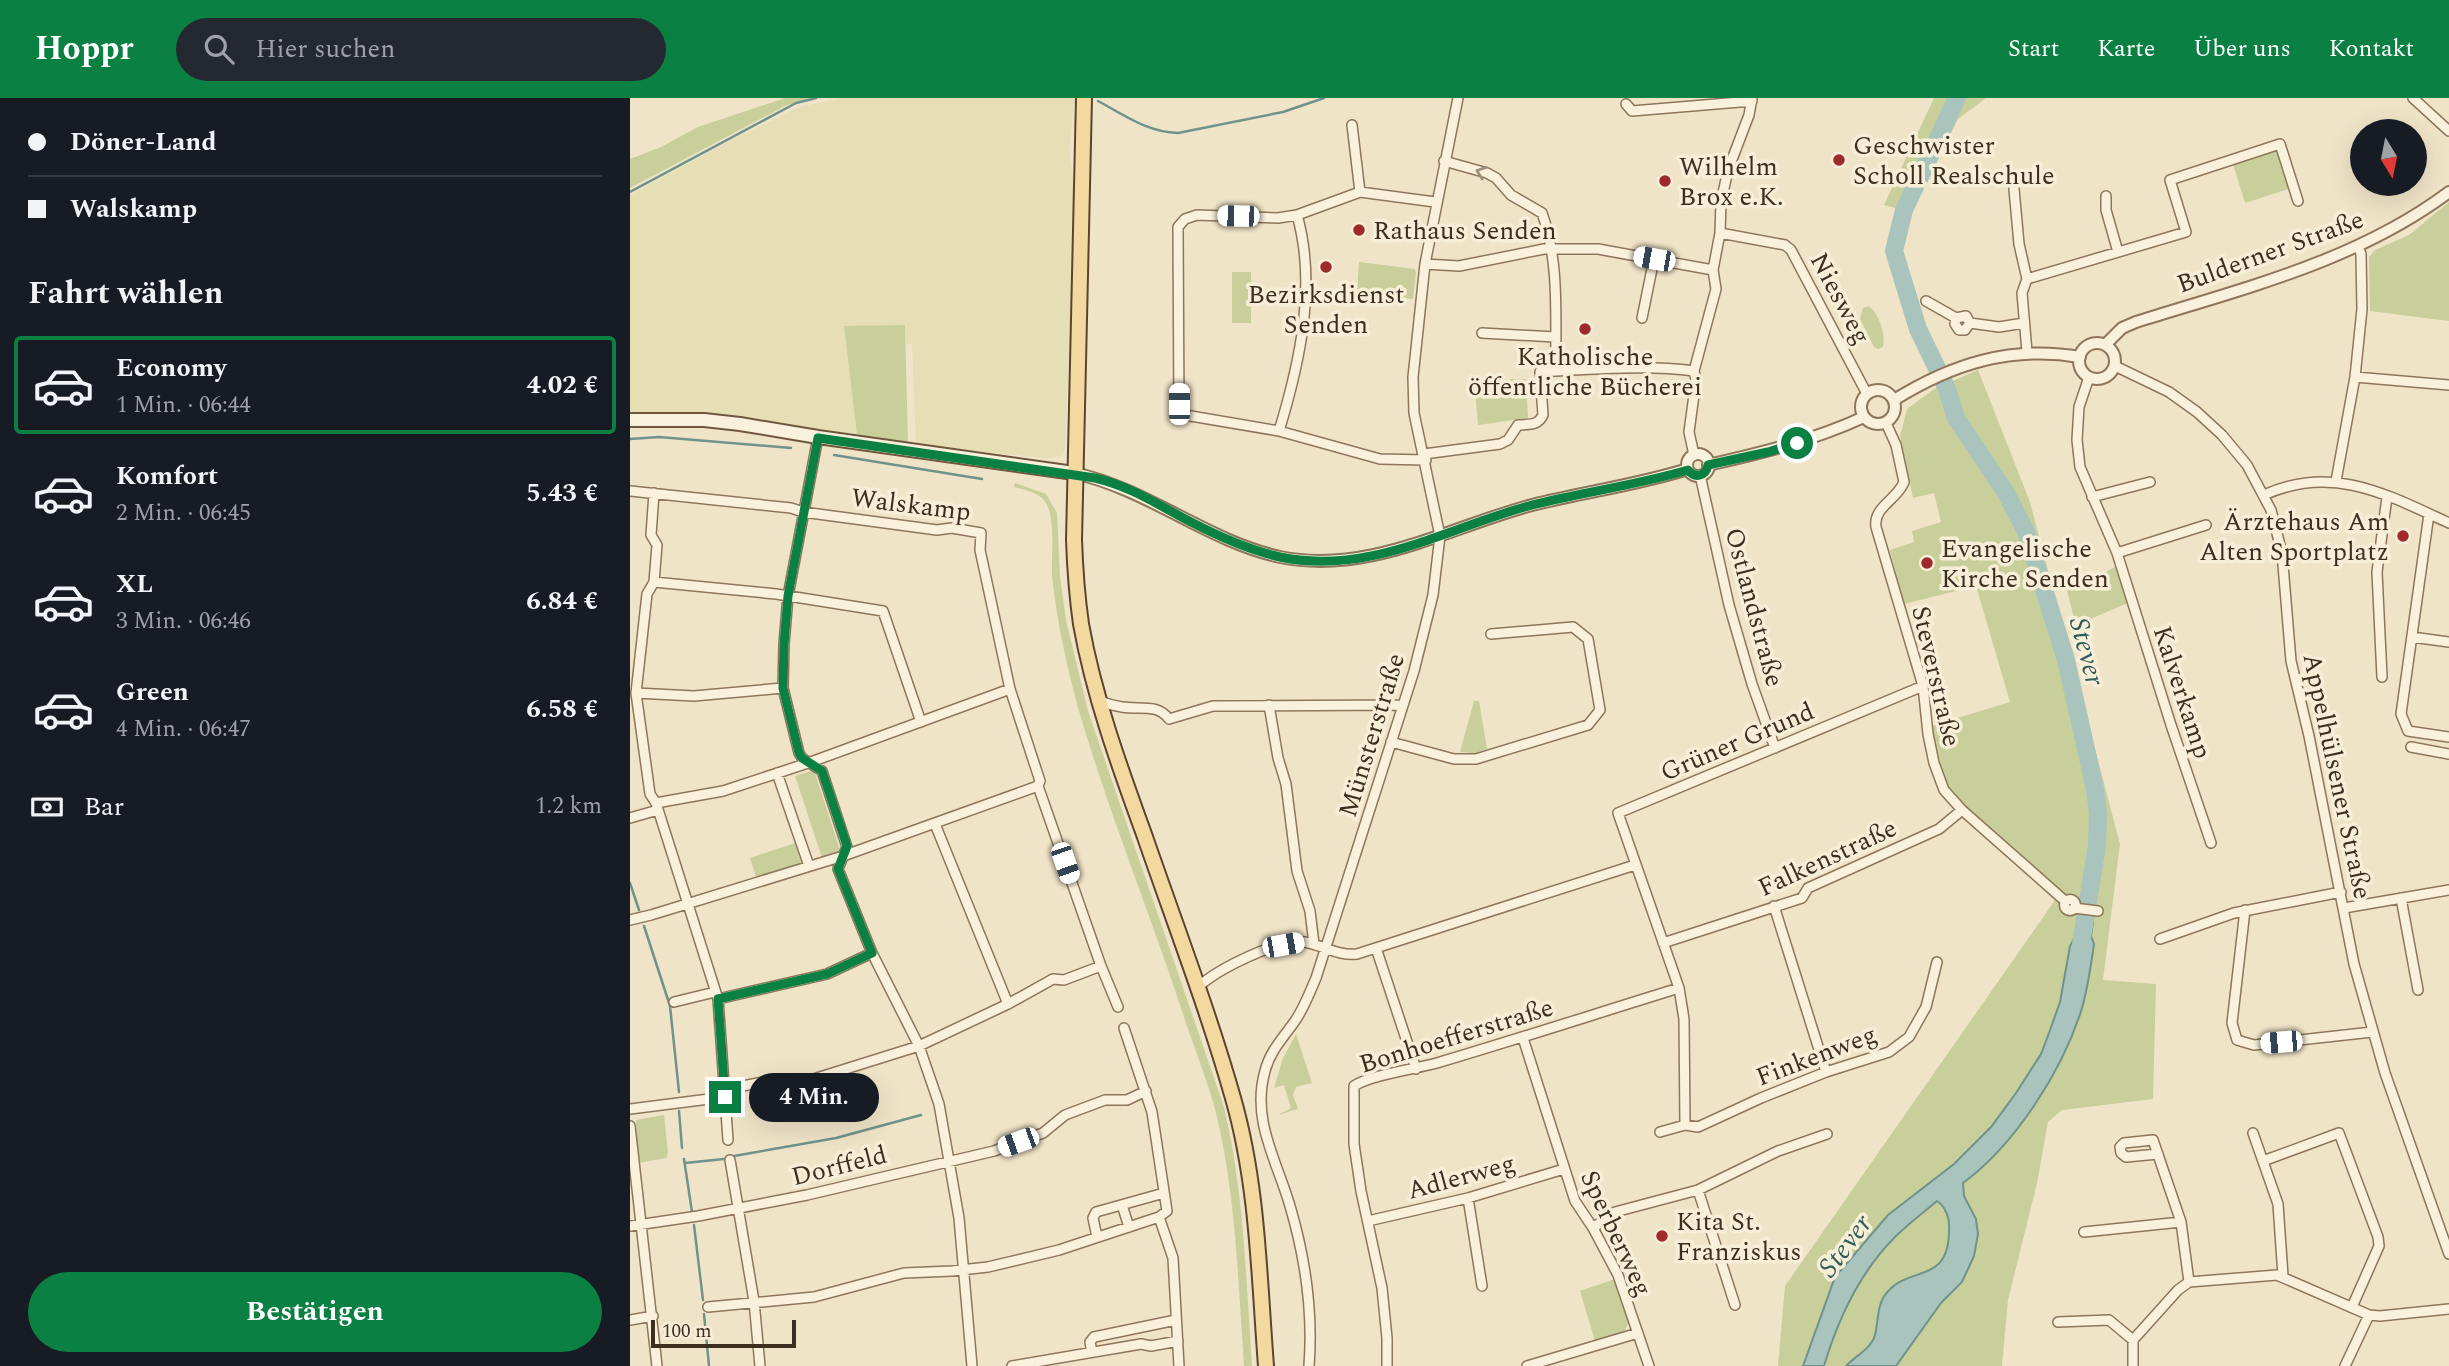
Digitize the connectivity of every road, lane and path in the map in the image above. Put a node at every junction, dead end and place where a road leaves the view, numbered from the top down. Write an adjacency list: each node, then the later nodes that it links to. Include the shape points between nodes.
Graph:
1 (1084, 98): 49 (main road)
2 (1458, 98): 8 (street, Münsterstraße)
3 (2413, 98): 7 (street)
4 (1752, 100): 5 (street, via 1632,111); 16 (street, via 1728,170)
5 (1626, 104)
6 (1352, 125): 10 (street)
7 (2449, 131)
8 (1444, 161): 14 (street, Münsterstraße); 18 (street, one-way to 8, via 1542,213 1511,195 1487,173)
9 (2014, 189): 23 (street)
10 (1360, 192): 14 (street); 15 (street)
11 (2449, 192): 17 (street, Bulderner Straße)
12 (2106, 196): 19 (street)
13 (2298, 201): 19 (street, via 2280,144 2170,180 2186,232)
14 (1435, 202): 21 (street, Münsterstraße)
15 (1297, 215): 43 (street, via 1304,244 1305,300 1298,358); 43 (street, via 1197,215 1178,227 1179,414)
16 (1720, 233): 22 (street); 38 (street, Niesweg, via 1791,250)
17 (2358, 246): 29 (street, Bulderner Straße, via 2136,322 2122,328); 36 (street, via 2362,309)
18 (1552, 249): 20 (street, via 1598,249); 21 (street, via 1459,266); 28 (street)
19 (2118, 252): 23 (street)
20 (1654, 259): 22 (street); 25 (street)
21 (1425, 264): 46 (street, Münsterstraße, via 1412,377 1414,413)
22 (1713, 270): 34 (street, via 1716,289)
23 (2027, 279): 26 (street, via 2022,293)
24 (1926, 301): 26 (street, via 1956,318 1966,316 1970,323 1999,327)
25 (1642, 318)
26 (2024, 323): 30 (street)
27 (1482, 333): 28 (street)
28 (1555, 337): 33 (street)
29 (2105, 345): 31 (street, via 2089,345); 32 (street, via 2114,355)
30 (2027, 352): 31 (street); 39 (street, via 1985,359)
31 (2080, 358): 35 (street)
32 (2115, 366): 35 (street, via 2104,377); 55 (street, Appelhülsener Straße, via 2197,412 2239,453)
33 (1556, 371): 34 (street, via 1662,367); 46 (street, via 1540,372 1541,421 1518,425 1500,444)
34 (1694, 372): 45 (street, via 1689,432)
35 (2089, 377): 56 (street, Kalverkamp, via 2079,407 2077,440 2080,467)
36 (2355, 377): 37 (street); 51 (street)
37 (2449, 385)
38 (1867, 394): 39 (street, via 1880,390); 40 (street, via 1861,405)
39 (1894, 400): 42 (street, via 1894,413)
40 (1864, 416): 42 (street, via 1873,424); 47 (street, via 1768,452)
41 (630, 420): 44 (main road, via 704,420)
42 (1886, 423): 70 (street, Steverstraße, via 1904,482 1875,520)
43 (1279, 431): 46 (street, via 1380,459)
44 (818, 438): 49 (main road); 58 (street)
45 (1694, 454): 47 (street, via 1706,457); 48 (street, via 1687,462)
46 (1425, 457): 62 (street, Münsterstraße)
47 (1708, 465): 50 (street)
48 (1688, 470): 50 (street); 62 (street, via 1532,505)
49 (1074, 473): 62 (street, via 1105,480 1222,537 1286,558 1362,559); 74 (main road, via 1076,585)
50 (1700, 475): 81 (street, Ostlandstraße, via 1729,605)
51 (2336, 481): 55 (street, via 2299,483); 57 (street)
52 (2150, 482): 56 (street)
53 (630, 491): 54 (street, Walskamp)
54 (654, 493): 58 (street, Walskamp); 64 (street)
55 (2264, 495): 94 (street, Appelhülsener Straße, via 2280,542 2291,661)
56 (2092, 497): 63 (street, Kalverkamp)
57 (2387, 497): 59 (street); 69 (street, via 2377,572)
58 (803, 512): 65 (street); 72 (street, Walskamp, via 981,533 980,550)
59 (2429, 514): 60 (street); 67 (street)
60 (2449, 523)
61 (2206, 525): 63 (street)
62 (1440, 536): 76 (street, Münsterstraße, via 1427,621)
63 (2117, 553): 90 (street, Kalverkamp)
64 (654, 582): 65 (street); 73 (street, via 648,594)
65 (788, 596): 71 (street); 77 (street, via 883,611)
66 (1491, 634): 79 (street, via 1573,627 1588,639 1600,710 1588,725 1476,759 1454,759)
67 (2412, 637): 68 (street); 78 (street, via 2401,714 2408,731)
68 (2449, 642)
69 (2382, 677)
70 (1923, 686): 81 (street, Grüner Grund); 87 (street, Steverstraße, via 1934,763 1944,790)
71 (783, 688): 73 (street, via 694,696); 83 (street, via 799,753)
72 (1010, 689): 77 (street); 85 (street, Walskamp)
73 (636, 693): 86 (street, via 650,794)
74 (1100, 701): 75 (street, via 1153,708 1169,719 1213,706); 111 (main road)
75 (1269, 705): 76 (street); 105 (street)
76 (1402, 705): 79 (street, Münsterstraße)
77 (921, 722): 83 (street)
78 (2449, 737)
79 (1391, 742): 107 (street, Münsterstraße)
80 (2411, 747): 82 (street)
81 (1775, 748): 92 (street, Grüner Grund, via 1618,813)
82 (2449, 754)
83 (811, 762): 84 (street); 91 (street, via 822,771 847,846)
84 (776, 773): 86 (street); 93 (street)
85 (1038, 786): 89 (street); 110 (street, Walskamp)
86 (657, 806): 88 (street); 97 (street)
87 (1962, 810): 98 (street, Falkenstraße, via 1939,829 1808,888 1802,898); 101 (street, Steverstraße, via 2065,901 2073,900 2076,908)
88 (630, 818)
89 (935, 824): 91 (street); 116 (street)
90 (2211, 843)
91 (843, 856): 93 (street); 108 (street, via 838,869)
92 (1635, 865): 104 (street, Grüner Grund); 106 (street)
93 (809, 866): 97 (street)
94 (2341, 892): 99 (street, Appelhülsener Straße); 100 (street)
95 (2448, 893): 96 (street)
96 (2401, 898): 99 (street); 113 (street)
97 (689, 904): 102 (street); 114 (street)
98 (1774, 906): 104 (street, Falkenstraße); 123 (street)
99 (2344, 908): 119 (street, Appelhülsener Straße)
100 (2245, 910): 103 (street); 119 (street, via 2232,1023 2237,1040 2255,1045)
101 (2098, 911)
102 (630, 920)
103 (2160, 939)
104 (1662, 943): 112 (street, Grüner Grund)
105 (1314, 944): 107 (street); 111 (street, via 1283,945 1213,974)
106 (1376, 948): 107 (street, via 1347,955); 122 (street)
107 (1326, 950): 179 (street, Münsterstraße, via 1303,1007 1271,1053 1261,1106 1267,1141 1299,1242 1311,1343)
108 (872, 953): 114 (street, via 827,974); 121 (street)
109 (1937, 962): 123 (street, Finkenweg, via 1926,1007 1909,1037 1889,1052)
110 (1101, 966): 116 (street, via 1064,980 1053,979); 117 (street, Walskamp)
111 (1198, 986): 178 (main road, via 1234,1100 1246,1156)
112 (1679, 988): 120 (street, Bonhoefferstraße); 127 (street, Grüner Grund, via 1684,1018)
113 (2418, 989)
114 (717, 995): 115 (street); 125 (street)
115 (674, 1002)
116 (1008, 1004): 121 (street)
117 (1118, 1007)
118 (1124, 1028): 124 (street)
119 (2372, 1032): 152 (street, Appelhülsener Straße)
120 (1523, 1038): 122 (street, Bonhoefferstraße); 137 (street, Sperberweg)
121 (919, 1046): 125 (street, via 788,1087 779,1079 732,1088); 135 (street, via 939,1104)
122 (1416, 1069): 144 (street, Bonhoefferstraße, via 1364,1081 1352,1090 1354,1143)
123 (1826, 1072): 127 (street, Finkenweg, via 1698,1127)
124 (1146, 1091): 135 (street, Dorffeld, via 1065,1115 1043,1133 994,1151); 139 (street)
125 (725, 1097): 126 (street); 132 (street)
126 (630, 1109)
127 (1685, 1125): 129 (street, Finkenweg)
128 (630, 1126): 146 (street)
129 (1660, 1132)
130 (2253, 1133): 136 (street)
131 (1827, 1134): 138 (street, via 1778,1151)
132 (728, 1140)
133 (2158, 1154): 145 (street)
134 (730, 1160): 142 (street)
135 (949, 1160): 142 (street, Dorffeld); 153 (street)
136 (2263, 1161): 154 (street, via 2278,1204); 160 (street, via 2339,1133 2379,1246)
137 (1564, 1169): 140 (street, Adlerweg); 149 (street, Sperberweg, via 1575,1201)
138 (1699, 1191): 149 (street, via 1615,1212); 158 (street)
139 (1164, 1193): 141 (street); 143 (street, via 1167,1211)
140 (1468, 1198): 144 (street, Adlerweg); 156 (street)
141 (1122, 1205): 148 (street); 151 (street, via 1096,1212)
142 (739, 1209): 146 (street, Dorffeld); 157 (street)
143 (1159, 1217): 148 (street); 165 (street, via 1172,1258)
144 (1368, 1221): 180 (street, Bonhoefferstraße, via 1382,1288)
145 (2181, 1222): 150 (street); 155 (street)
146 (643, 1224): 147 (street, Dorffeld); 163 (street)
147 (630, 1226)
148 (1129, 1227): 151 (street)
149 (1593, 1228): 168 (street, Sperberweg, via 1618,1275)
150 (2084, 1232)
151 (1097, 1237): 153 (street)
152 (2449, 1254)
153 (964, 1270): 157 (street, via 904,1273 814,1297); 175 (street)
154 (2283, 1276): 155 (street); 160 (street)
155 (2189, 1282): 169 (street)
156 (1482, 1286)
157 (754, 1301): 159 (street); 174 (street)
158 (1735, 1305)
159 (708, 1307)
160 (2352, 1307): 162 (street)
161 (2449, 1309): 162 (street)
162 (2369, 1315): 184 (street)
163 (653, 1316): 164 (street); 173 (street)
164 (630, 1320)
165 (1176, 1320): 167 (street); 170 (street)
166 (2058, 1322): 169 (street, via 2109,1320)
167 (1138, 1327): 171 (street); 172 (street, via 1094,1337)
168 (1638, 1333): 181 (street); 182 (street, Sperberweg)
169 (2133, 1340): 183 (street)
170 (1178, 1341): 171 (street); 177 (street)
171 (1141, 1345): 172 (street)
172 (1092, 1352): 176 (street)
173 (657, 1366)
174 (760, 1366)
175 (972, 1366)
176 (1012, 1366)
177 (1179, 1366)
178 (1266, 1366)
179 (1309, 1366)
180 (1387, 1366)
181 (1527, 1366)
182 (1649, 1366)
183 (2133, 1366)
184 (2346, 1366)

